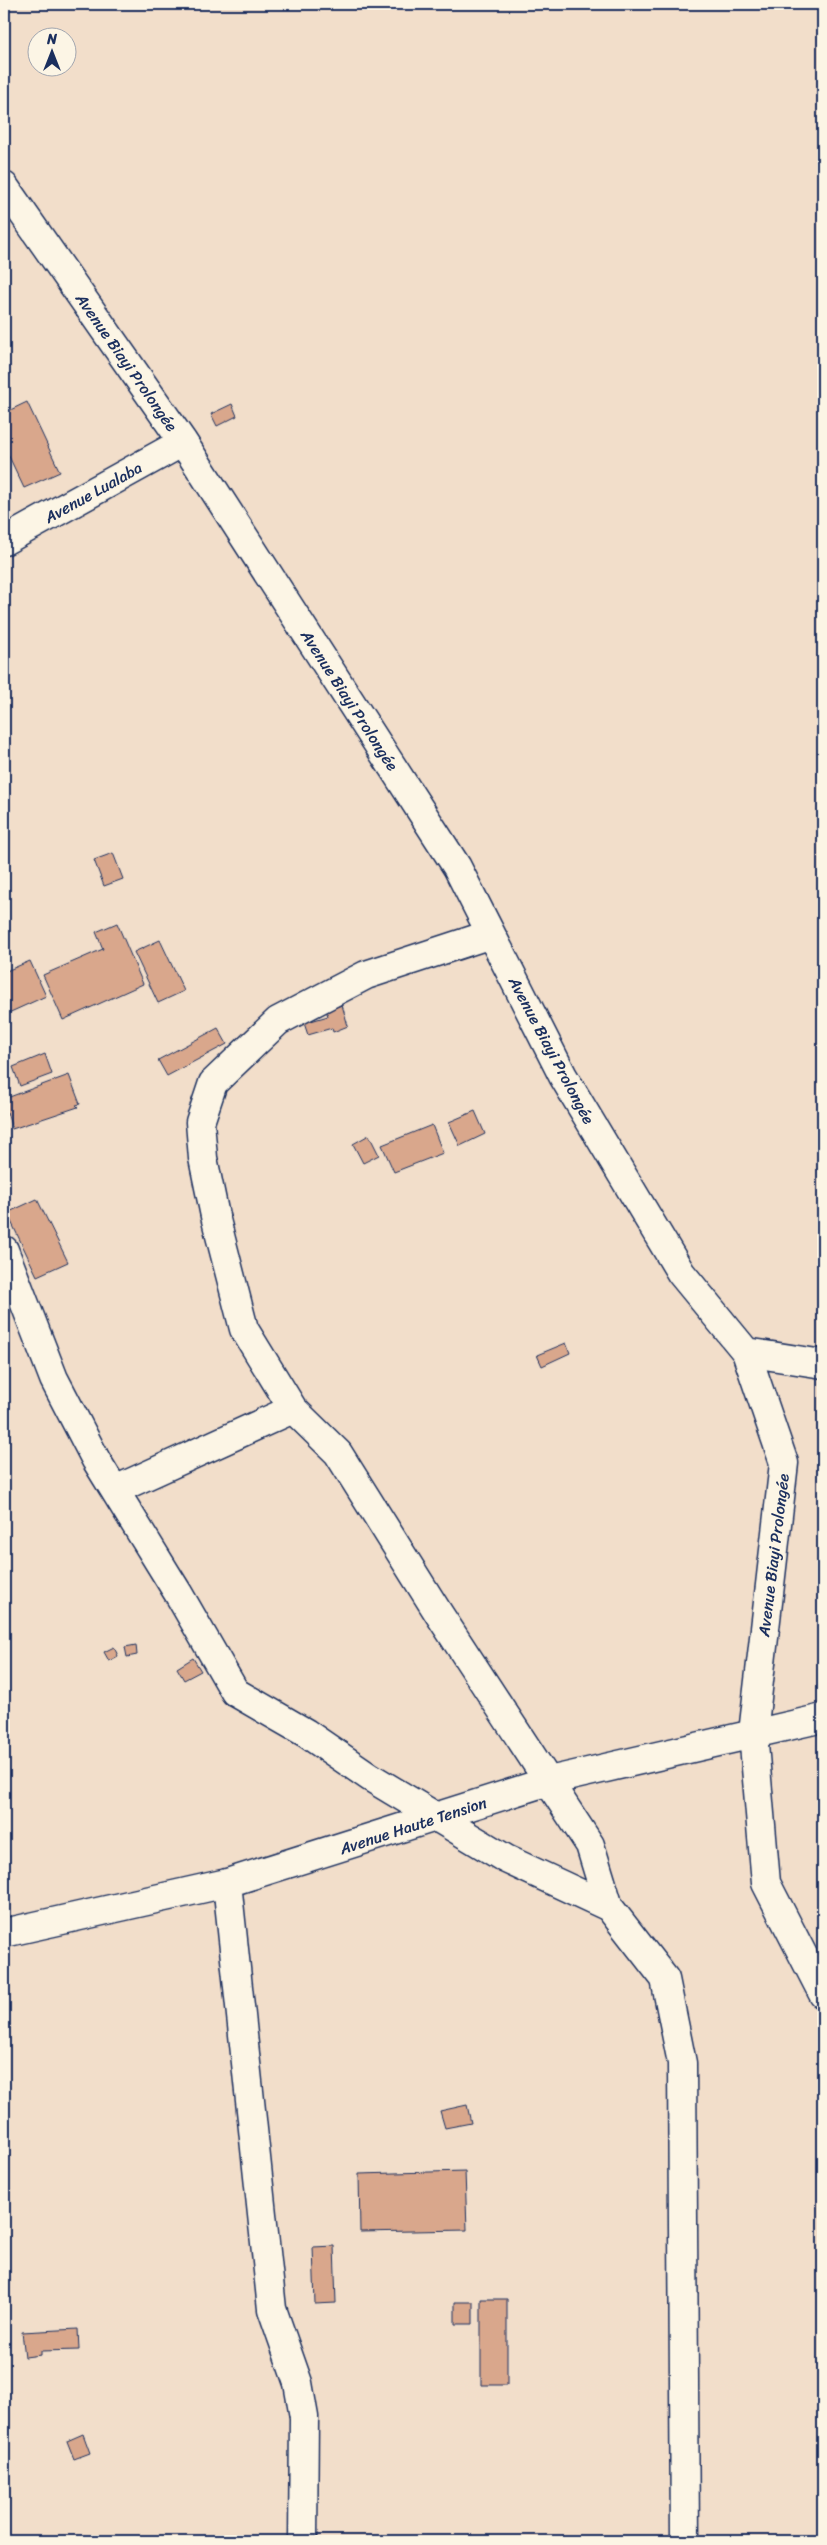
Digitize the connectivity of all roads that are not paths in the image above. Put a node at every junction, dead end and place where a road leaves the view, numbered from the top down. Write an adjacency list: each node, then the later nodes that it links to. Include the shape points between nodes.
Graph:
1 (4, 186): 2 (street, Avenue Biayi Prolongée)
2 (183, 442): 3 (street, Avenue Lualaba); 4 (street, Avenue Biayi Prolongée, via 457,867)
3 (4, 541)
4 (491, 934): 6 (street, Avenue Biayi Prolongée, via 563,1076 681,1273); 8 (street, via 366,976 278,1021 213,1082 200,1122 203,1158 215,1216 244,1329)
5 (4, 1250): 9 (street, via 54,1379)
6 (746, 1352): 7 (street); 11 (street, Avenue Biayi Prolongée, via 784,1463)
7 (823, 1364)
8 (292, 1409): 9 (street); 12 (street, via 338,1454)
9 (115, 1490): 13 (street, via 235,1692)
10 (823, 1718): 11 (street, Avenue Haute Tension)
11 (753, 1733): 12 (street, Avenue Haute Tension); 17 (street, Avenue Biayi Prolongée, via 766,1883)
12 (549, 1781): 13 (street, Avenue Haute Tension); 15 (street, via 590,1845)
13 (440, 1817): 14 (street, Avenue Haute Tension); 15 (street, via 506,1859)
14 (226, 1883): 16 (street, Avenue Haute Tension); 18 (street, via 272,2309 298,2383 304,2417)
15 (609, 1907): 19 (street, via 665,1979 682,2063)
16 (4, 1933)
17 (823, 1994)
18 (303, 2541)
19 (685, 2541)

